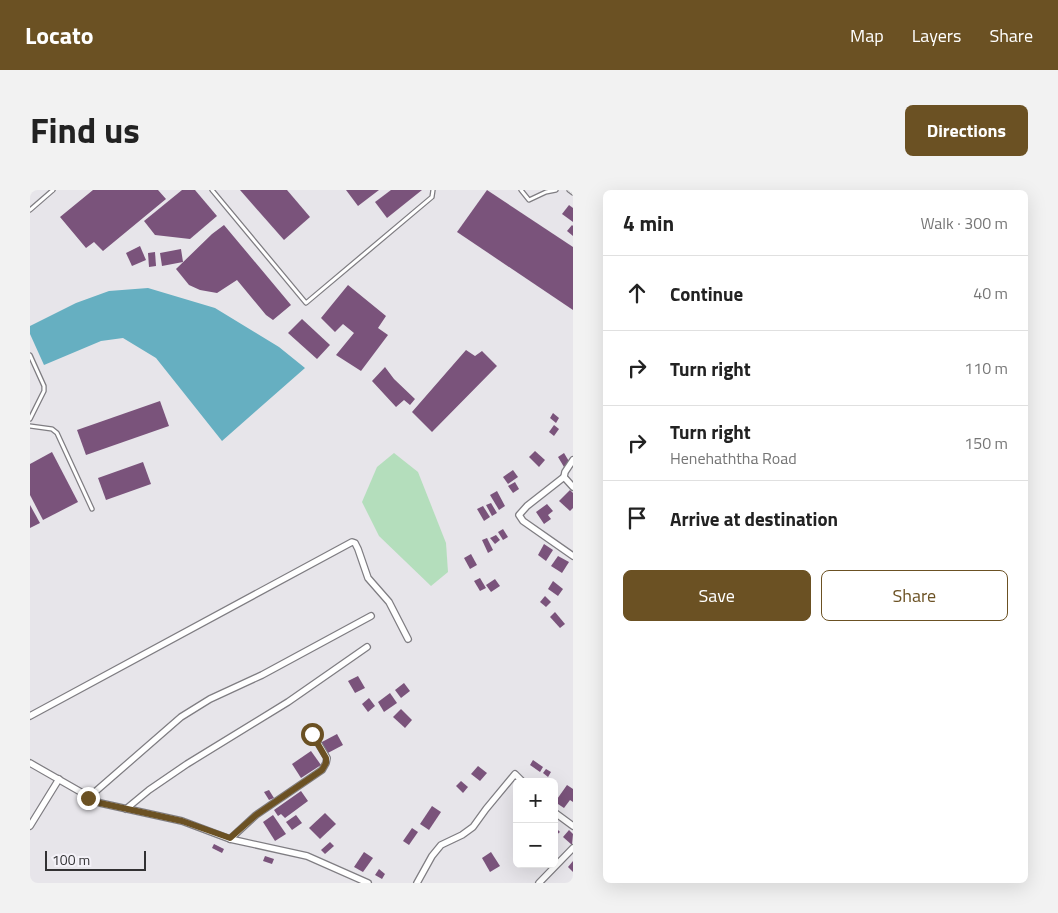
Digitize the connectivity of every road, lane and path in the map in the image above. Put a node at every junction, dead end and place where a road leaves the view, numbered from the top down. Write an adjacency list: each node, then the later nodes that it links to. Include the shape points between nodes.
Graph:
1 (53, 190): 8 (lane)
2 (212, 190): 3 (lane, via 306,303 432,197)
3 (433, 190)
4 (521, 190): 5 (lane, via 529,200)
5 (556, 190)
6 (569, 190): 7 (lane)
7 (573, 193)
8 (30, 210)
9 (30, 355): 10 (lane, via 44,386)
10 (30, 419)
11 (30, 426): 15 (lane, via 52,429 57,433)
12 (573, 460): 13 (street)
13 (564, 477): 14 (street); 16 (street, via 520,515)
14 (573, 487)
15 (92, 509)
16 (573, 556)
17 (371, 616): 25 (street, via 194,708)
18 (408, 639): 20 (street, via 389,602 368,578 358,549 352,542)
19 (367, 647): 26 (street, via 288,702 187,764)
20 (30, 716)
21 (312, 734): 30 (street, via 326,758 322,770 256,815)
22 (30, 763): 24 (street)
23 (520, 778): 33 (street, via 516,774 473,827 441,845)
24 (59, 779): 25 (street); 28 (street)
25 (88, 798): 26 (street)
26 (126, 809): 30 (street, via 182,821)
27 (558, 815): 29 (street)
28 (30, 826)
29 (573, 826)
30 (230, 838): 32 (street, via 306,856)
31 (573, 848): 34 (street)
32 (368, 883)
33 (417, 883)
34 (539, 883)

